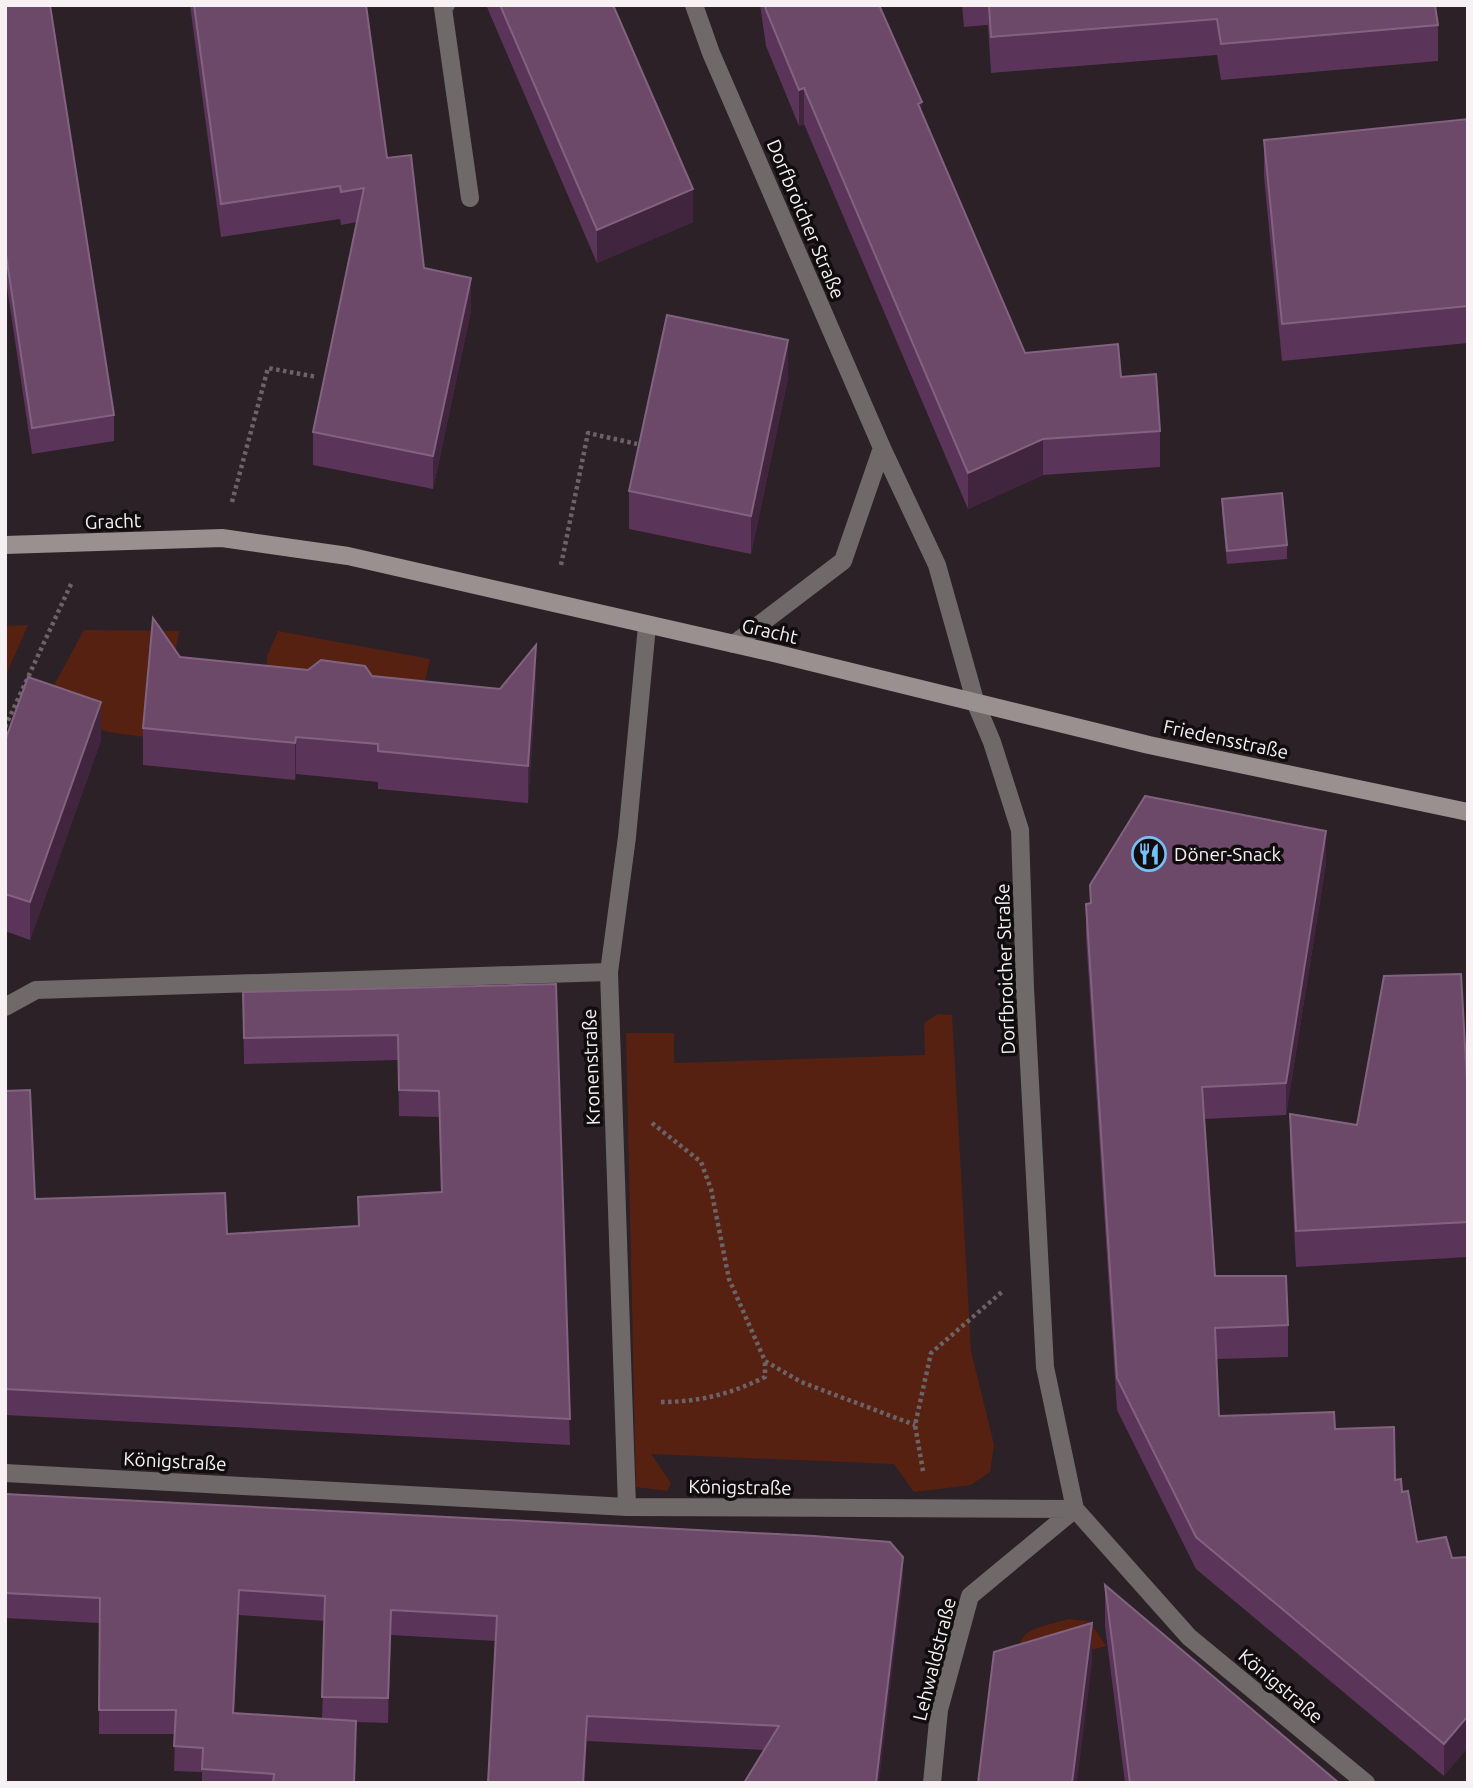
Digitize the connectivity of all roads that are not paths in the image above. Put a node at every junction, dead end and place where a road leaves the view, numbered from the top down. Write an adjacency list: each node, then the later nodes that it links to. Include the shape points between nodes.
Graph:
1 (446, 5): 3 (street)
2 (694, 5): 4 (street, Dorfbroicher Straße)
3 (470, 198)
4 (882, 448): 7 (street, via 843,561); 8 (street, Dorfbroicher Straße, via 937,565)
5 (5, 545): 6 (main road, Gracht, via 222,538 348,556)
6 (647, 626): 7 (main road, Gracht); 10 (street, Kronenstraße)
7 (734, 644): 8 (main road, Gracht)
8 (976, 704): 9 (main road, Friedensstraße); 14 (street, Dorfbroicher Straße, via 1020,830 1045,1367)
9 (1468, 812)
10 (609, 972): 11 (street, via 36,990); 13 (street, Kronenstraße)
11 (5, 1007)
12 (5, 1473): 13 (street, Königstraße)
13 (628, 1507): 14 (street, Königstraße)
14 (1075, 1509): 15 (street, Lehwaldstraße, via 970,1596 939,1710); 16 (street, Königstraße, via 1189,1637)
15 (932, 1783)
16 (1366, 1783)

